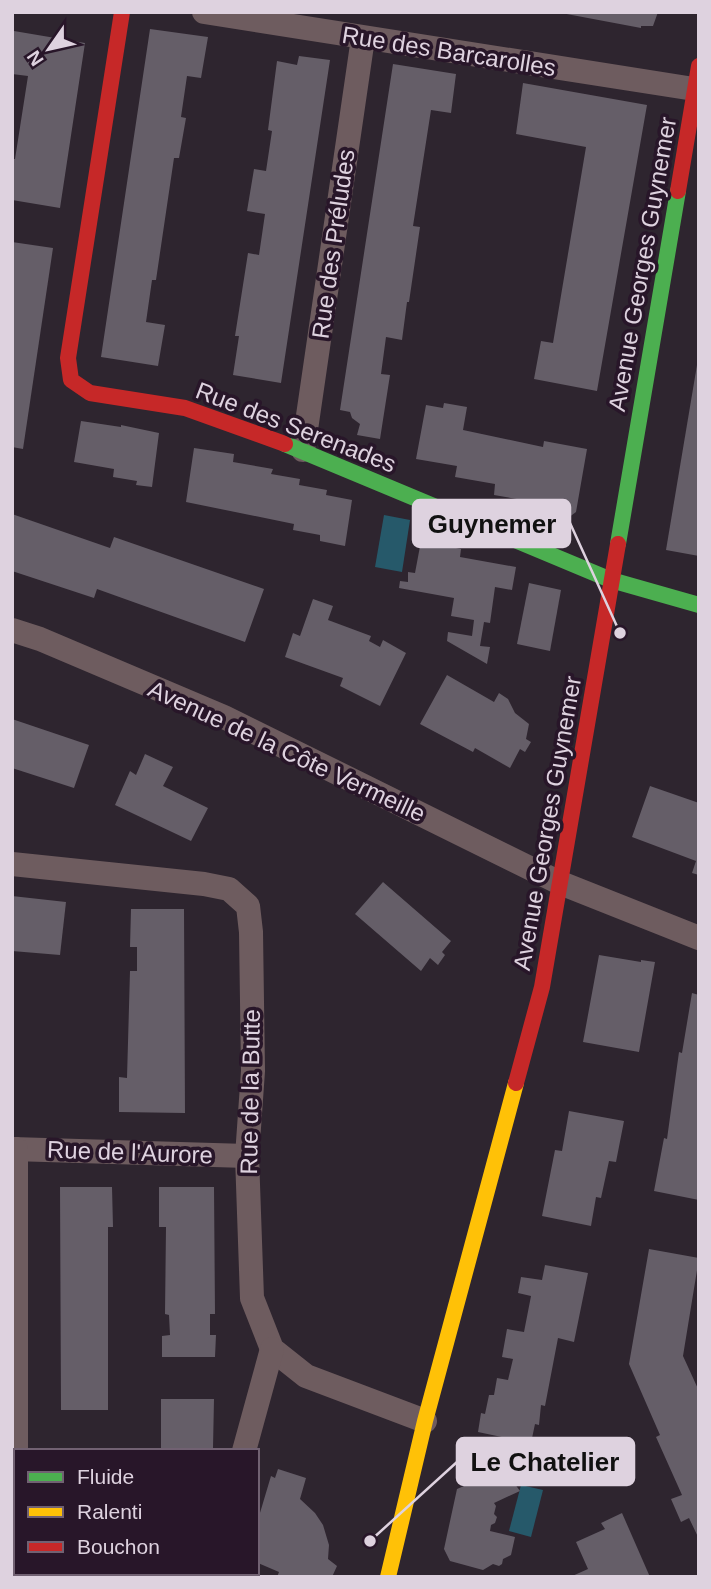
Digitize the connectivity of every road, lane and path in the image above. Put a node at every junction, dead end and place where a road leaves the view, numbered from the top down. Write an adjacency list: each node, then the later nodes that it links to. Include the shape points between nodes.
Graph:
1 (121, 12): 5 (street, Rue des Serenades, via 68,358 71,380 90,393 185,408)
2 (204, 12): 3 (street, Rue des Barcarolles)
3 (363, 38): 4 (street, Rue des Barcarolles); 5 (street, Rue des Préludes)
4 (697, 78): 6 (street, Avenue Georges Guynemer)
5 (303, 450): 6 (street, Rue des Serenades)
6 (611, 580): 7 (street, Rue des Serenades); 10 (street, Avenue Georges Guynemer)
7 (699, 605)
8 (12, 630): 10 (street, Avenue de la Côte Vermeille, via 224,717)
9 (12, 864): 13 (street, Rue de la Butte, via 204,884 229,889 248,906 253,1071)
10 (558, 882): 11 (street, Avenue de la Côte Vermeille); 15 (street, Avenue Georges Guynemer, via 542,988)
11 (699, 939)
12 (14, 1149): 13 (street, Rue de l'Aurore); 16 (street)
13 (247, 1156): 14 (street, Rue de la Butte, via 252,1298)
14 (272, 1349): 15 (street, via 306,1376); 17 (street)
15 (425, 1421): 18 (street, Avenue Georges Guynemer)
16 (16, 1449)
17 (245, 1449)
18 (388, 1577)

